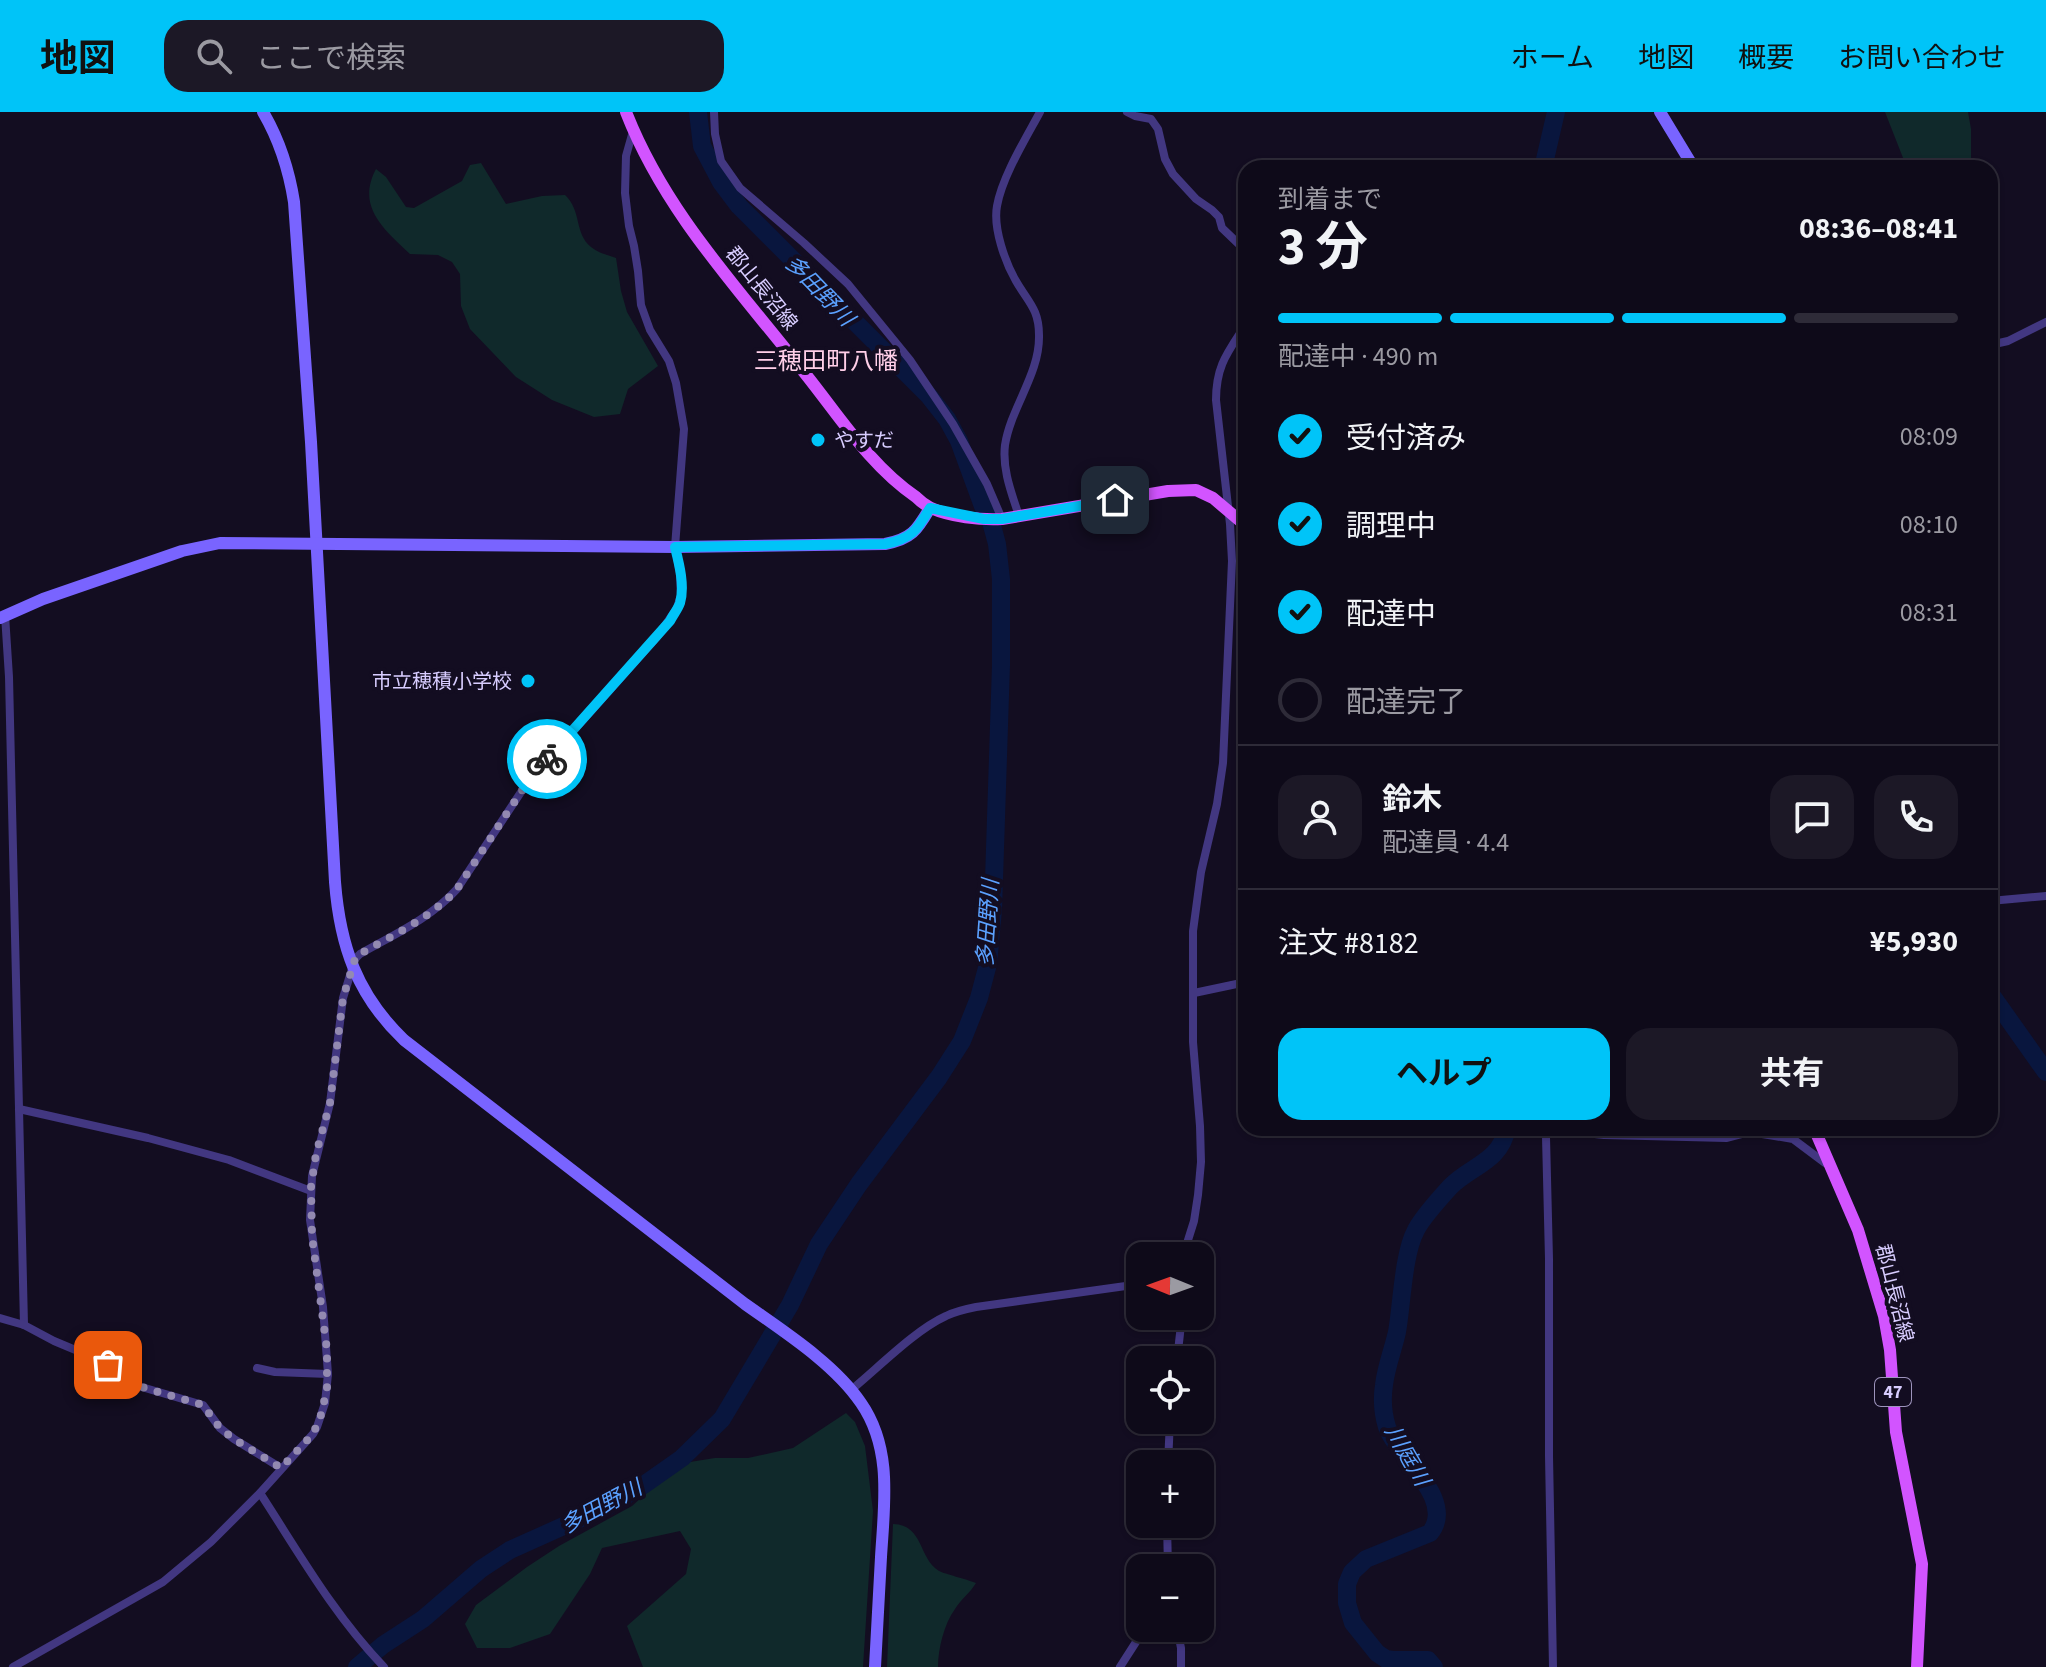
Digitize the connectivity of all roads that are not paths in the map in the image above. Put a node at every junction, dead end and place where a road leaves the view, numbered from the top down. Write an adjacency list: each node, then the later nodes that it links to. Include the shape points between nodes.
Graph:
1 (263, 112): 18 (street, via 282,149 294,202)
2 (626, 112): 7 (main road, 郡山長沼線)
3 (714, 112): 16 (street, via 721,161 740,188 848,284 910,360 953,424)
4 (1040, 112): 15 (street, via 997,205 996,230 1012,274 1038,315 1040,339 1005,446 1006,474)
5 (1127, 112): 9 (street, via 1151,119 1173,174 1219,217 1222,228)
6 (1660, 112): 8 (street)
7 (633, 131): 13 (main road, 郡山長沼線, via 683,220 732,285 875,462); 19 (street, via 625,193 641,305 669,361 684,429)
8 (1689, 160)
9 (1238, 243)
10 (2046, 322): 12 (street)
11 (1238, 336): 14 (street, via 1223,359 1216,386)
12 (1998, 343)
13 (930, 508): 16 (main road, 郡山長沼線); 19 (street, via 917,530 885,544)
14 (1228, 510): 15 (main road, 郡山長沼線, via 1196,490); 17 (main road, 郡山長沼線); 25 (street, via 1232,561 1223,763 1195,908)
15 (1019, 516): 16 (main road, 郡山長沼線)
16 (1002, 519)
17 (1238, 519)
18 (315, 544): 19 (street); 20 (street, via 220,543 182,551); 23 (street, via 337,907)
19 (675, 547): 23 (street, via 681,595 663,629 527,783 447,900 360,954)
20 (3, 617): 26 (street, via 9,677)
21 (2046, 896): 22 (street)
22 (1998, 900)
23 (353, 966): 33 (street); 40 (street, via 373,1004 404,1040 792,1338)
24 (1238, 984): 25 (street)
25 (1194, 993): 34 (street, via 1201,1162)
26 (19, 1109): 33 (street, via 229,1160); 37 (street)
27 (1546, 1136): 50 (street)
28 (1645, 1136): 29 (street)
29 (1735, 1136)
30 (1783, 1136): 32 (street)
31 (1817, 1136): 32 (main road, 郡山長沼線 / 47)
32 (1830, 1167): 51 (main road, 郡山長沼線 / 47, via 1858,1230 1890,1350 1896,1432 1922,1564)
33 (311, 1191): 39 (street)
34 (1187, 1242)
35 (1126, 1286): 40 (street, via 957,1311 923,1330)
36 (0, 1318): 37 (street)
37 (24, 1325): 41 (street, via 108,1365 128,1383 203,1405 220,1428)
38 (257, 1368): 39 (street)
39 (328, 1374): 41 (street, via 317,1427)
40 (851, 1390): 47 (street, via 872,1422 885,1469)
41 (281, 1468): 42 (street)
42 (260, 1493): 45 (street, via 163,1582); 46 (street, via 339,1616)
43 (1136, 1642): 48 (street)
44 (1180, 1642): 49 (street)
45 (13, 1667)
46 (384, 1667)
47 (875, 1667)
48 (1120, 1667)
49 (1181, 1667)
50 (1553, 1667)
51 (1917, 1667)

